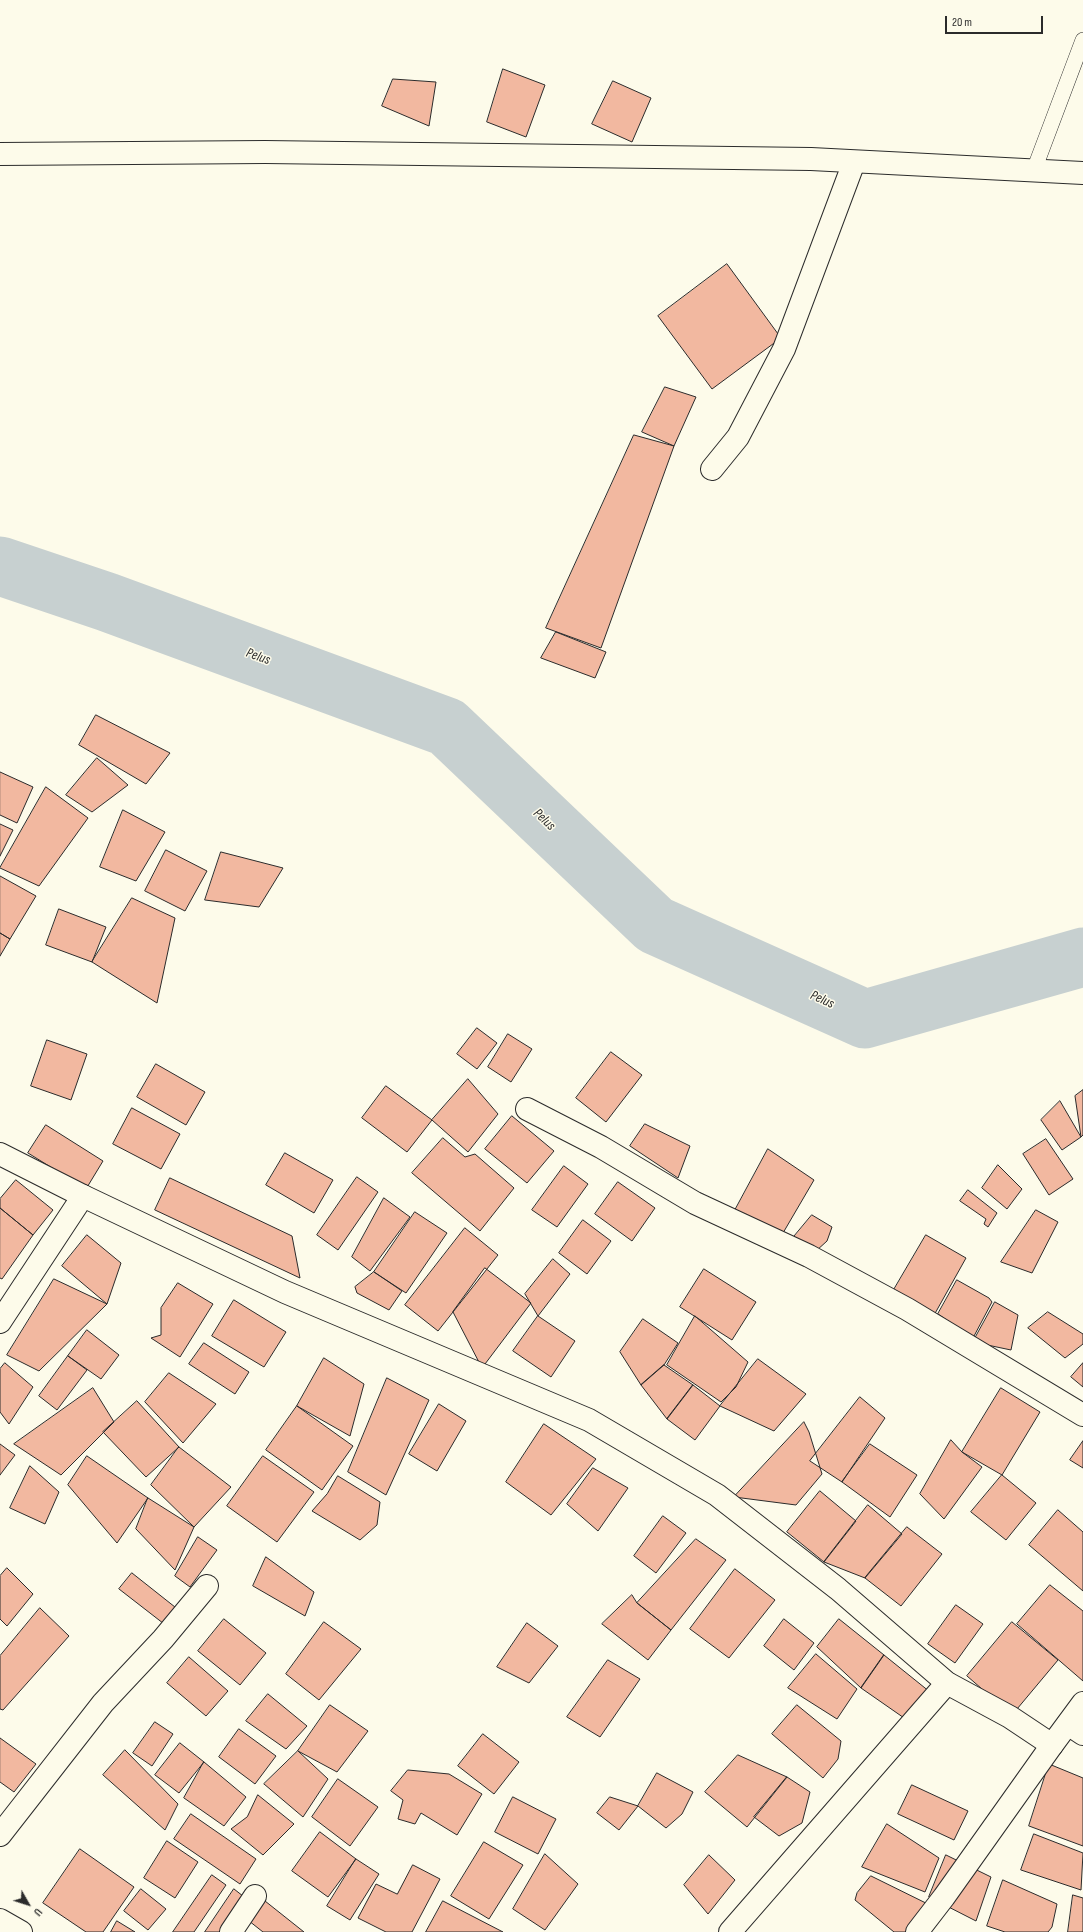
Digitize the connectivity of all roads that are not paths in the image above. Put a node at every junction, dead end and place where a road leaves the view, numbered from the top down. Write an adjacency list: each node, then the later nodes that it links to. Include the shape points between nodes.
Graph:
1 (1083, 40): 4 (lane)
2 (0, 154): 3 (street, via 265,152 811,159)
3 (854, 162): 4 (street); 6 (street, via 784,349 738,437)
4 (1034, 170): 5 (street)
5 (1083, 173)
6 (712, 469)
7 (527, 1109): 11 (street, via 601,1147 695,1203 809,1256 900,1305)
8 (0, 1154): 9 (street)
9 (83, 1196): 10 (street); 13 (street, via 285,1292 589,1420 717,1495 838,1590)
10 (0, 1322)
11 (1083, 1415)
12 (207, 1586): 17 (street, via 163,1639 103,1703)
13 (947, 1683): 16 (street, via 1010,1717); 22 (street)
14 (1083, 1703): 15 (street)
15 (1075, 1729): 16 (street)
16 (1052, 1745): 23 (street)
17 (0, 1835)
18 (255, 1896): 21 (street)
19 (0, 1920): 20 (street)
20 (21, 1932)
21 (231, 1932)
22 (730, 1932)
23 (917, 1932)

